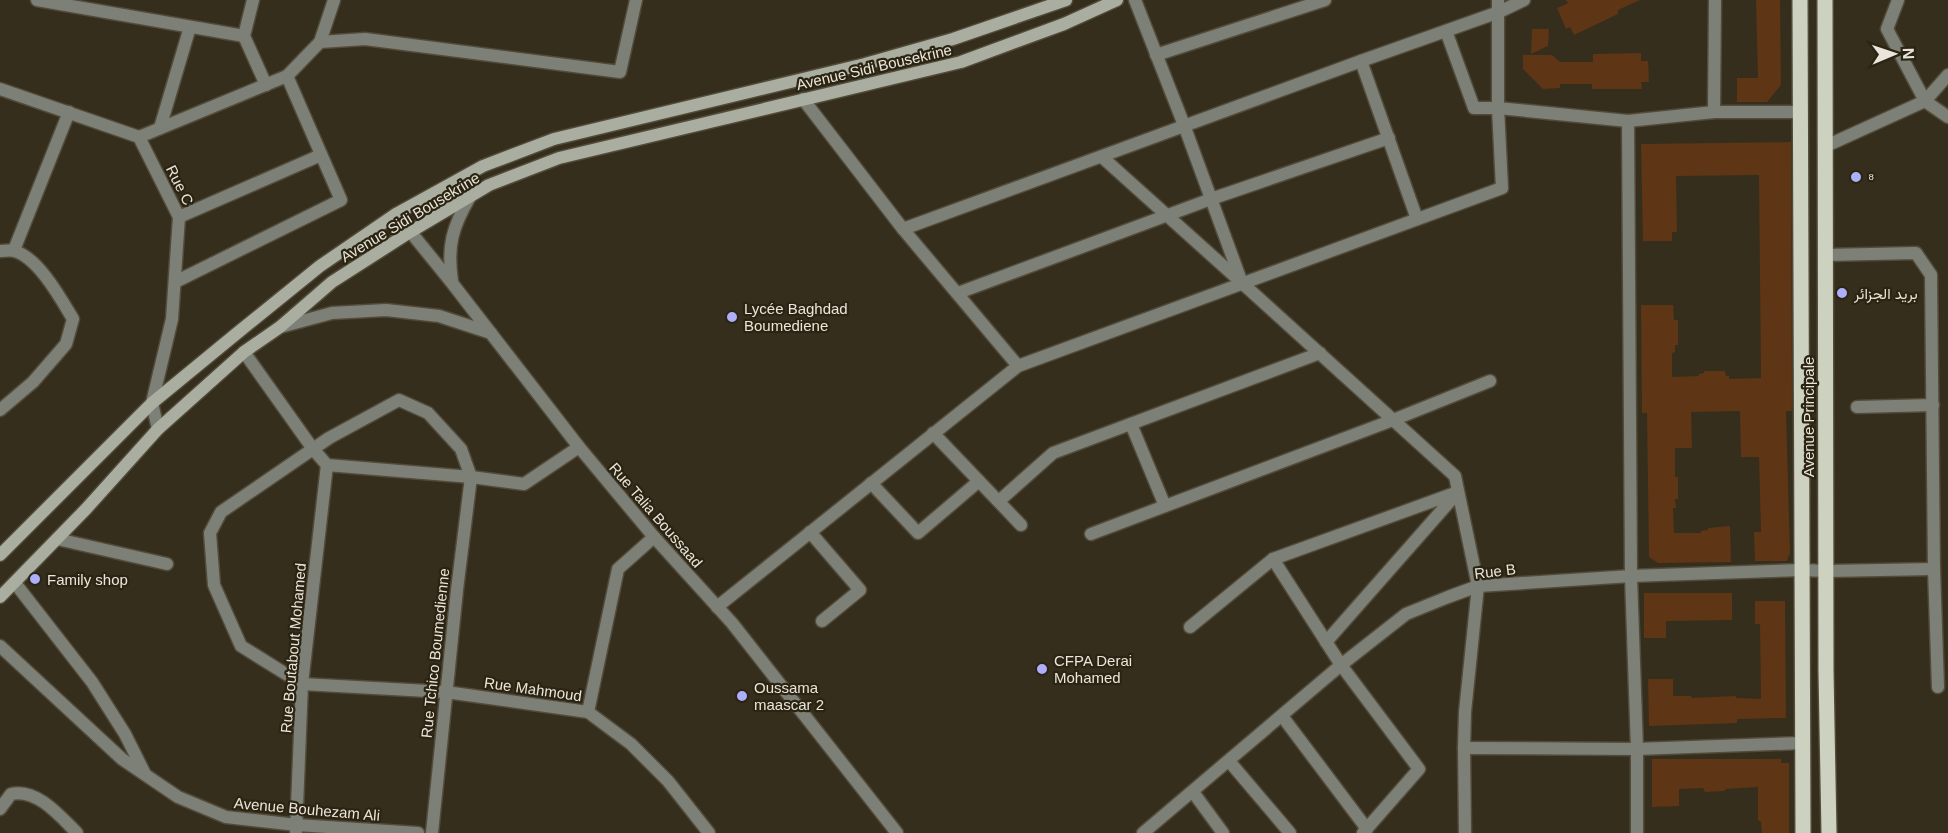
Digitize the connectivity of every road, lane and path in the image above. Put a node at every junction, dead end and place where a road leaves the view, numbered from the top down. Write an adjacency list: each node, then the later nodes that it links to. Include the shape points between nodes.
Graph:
1 (37, 0): 15 (street)
2 (253, 0): 17 (street)
3 (334, 0): 18 (street)
4 (636, 0): 18 (street, via 620,72 365,39)
5 (1116, 0): 25 (main road, Avenue Sidi Bousekrine, via 961,62)
6 (1135, 0): 19 (street)
7 (1325, 0): 19 (street)
8 (1524, 0): 14 (street)
9 (1715, 0): 29 (street)
10 (1800, 0): 30 (main road, Avenue Principale)
11 (1825, 0): 37 (main road, Avenue Principale)
12 (1898, 0): 26 (street, via 1887,29)
13 (1058, 2): 42 (main road, via 953,39 865,64 554,139 483,166)
14 (1498, 6): 16 (street); 27 (street)
15 (190, 27): 17 (street); 34 (street)
16 (1446, 31): 20 (street); 27 (street, via 1474,108)
17 (244, 36): 23 (street)
18 (320, 42): 22 (street)
19 (1156, 55): 33 (street)
20 (1361, 61): 33 (street); 36 (street)
21 (1948, 75): 26 (street)
22 (287, 76): 23 (street); 38 (street)
23 (266, 85): 34 (street)
24 (0, 90): 28 (street)
25 (803, 99): 40 (main road, Avenue Sidi Bousekrine, via 559,158); 46 (street)
26 (1925, 101): 31 (street); 37 (street)
27 (1498, 108): 32 (street); 45 (street, via 1502,188)
28 (69, 112): 35 (street); 48 (street)
29 (1714, 112): 30 (street); 32 (street)
30 (1801, 112): 87 (main road, Avenue Principale)
31 (1948, 117)
32 (1628, 121): 89 (street)
33 (1184, 125): 39 (street); 41 (street)
34 (160, 128): 35 (street)
35 (139, 136): 44 (street, Rue C)
36 (1389, 138): 41 (street); 45 (street)
37 (1826, 146): 50 (main road, Avenue Principale)
38 (321, 155): 44 (street); 51 (street, via 341,200)
39 (1102, 157): 43 (street); 46 (street)
40 (470, 197): 47 (main road, Avenue Sidi Bousekrine); 52 (street, via 451,238)
41 (1211, 199): 43 (street); 53 (street)
42 (396, 214): 47 (street, Rue Talia Boussaad); 61 (main road, via 320,266)
43 (1168, 215): 53 (street); 54 (street)
44 (179, 217): 51 (street, Rue C)
45 (1418, 219): 53 (street)
46 (903, 229): 54 (street)
47 (410, 232): 52 (street, Rue Talia Boussaad); 55 (main road, Avenue Sidi Bousekrine, via 332,282)
48 (14, 250): 49 (street); 64 (street, via 32,261 73,319 66,344 33,382)
49 (0, 251)
50 (1826, 255): 62 (street, via 1916,253 1931,275); 88 (main road, Avenue Principale)
51 (175, 282): 61 (street, Rue C, via 172,319)
52 (452, 283): 56 (street, Rue Talia Boussaad)
53 (1242, 283): 58 (street); 59 (street)
54 (958, 293): 59 (street)
55 (280, 327): 56 (street, via 332,313 386,310 439,316); 57 (main road, Avenue Sidi Bousekrine)
56 (491, 333): 69 (street, Rue Talia Boussaad)
57 (244, 352): 67 (main road, Avenue Sidi Bousekrine); 70 (street)
58 (1320, 353): 65 (street); 66 (street)
59 (1018, 366): 68 (street)
60 (1490, 381): 65 (street)
61 (152, 404): 67 (street, Rue C); 83 (main road)
62 (1933, 405): 63 (street); 86 (street)
63 (1857, 407)
64 (0, 410)
65 (1394, 420): 75 (street, via 1455,476); 77 (street)
66 (1131, 424): 76 (street, via 1053,453); 77 (street)
67 (158, 429): 82 (main road, Avenue Sidi Bousekrine)
68 (933, 433): 73 (street); 74 (street)
69 (579, 447): 72 (street, via 524,484); 81 (street, Rue Talia Boussaad)
70 (313, 449): 71 (street); 72 (street, via 399,400 428,413 461,449); 99 (street, via 221,512 210,533 214,585 241,646)
71 (327, 465): 72 (street); 99 (street, Rue Boutabout Mohamed)
72 (471, 477): 101 (street, Rue Tchico Boumedienne)
73 (979, 481): 74 (street, via 918,533); 76 (street)
74 (871, 483): 79 (street)
75 (1458, 492): 84 (street); 91 (street); 96 (street)
76 (999, 501): 78 (street)
77 (1165, 506): 80 (street)
78 (1021, 525)
79 (810, 532): 93 (street); 94 (street, via 860,590)
80 (1091, 534)
81 (654, 537): 93 (street, Rue Talia Boussaad); 102 (street, via 618,569)
82 (57, 539): 85 (street); 90 (main road, Avenue Sidi Bousekrine)
83 (0, 555)
84 (1272, 559): 95 (street); 96 (street)
85 (167, 564)
86 (1934, 568): 88 (street, Rue B); 100 (street)
87 (1802, 570): 88 (street, Rue B); 89 (street, Rue B); 104 (main road, Avenue Principale)
88 (1827, 571): 124 (main road, Avenue Principale)
89 (1631, 576): 91 (street, Rue B); 106 (street)
90 (15, 583): 92 (main road, Avenue Sidi Bousekrine); 108 (street, via 92,682)
91 (1478, 586): 98 (street, Rue B, via 1406,614); 105 (street)
92 (0, 597)
93 (717, 607): 118 (street, Rue Talia Boussaad)
94 (822, 621)
95 (1190, 627)
96 (1326, 642): 98 (street)
97 (0, 646): 108 (street, Avenue Bouhezam Ali, via 123,759)
98 (1341, 664): 103 (street, Rue B); 112 (street, via 1419,769)
99 (302, 684): 101 (street, Rue Mahmoud); 111 (street, Rue Boutabout Mohamed)
100 (1938, 687)
101 (446, 692): 102 (street, Rue Mahmoud); 116 (street, Rue Tchico Boumedienne)
102 (588, 712): 117 (street, Rue Mahmoud, via 631,744 668,781)
103 (1282, 716): 107 (street, Rue B); 112 (street)
104 (1802, 743): 106 (street); 123 (main road, Avenue Principale)
105 (1464, 748): 106 (street); 121 (street)
106 (1637, 749): 122 (street)
107 (1229, 761): 109 (street, Rue B); 120 (street)
108 (145, 774): 111 (street, Avenue Bouhezam Ali, via 178,797 226,817)
109 (1193, 792): 113 (street, Rue B); 119 (street)
110 (0, 809): 114 (street, via 11,794 26,793 54,810)
111 (297, 829): 115 (street, Avenue Bouhezam Ali)
112 (1365, 831)
113 (1145, 832)
114 (77, 833)
115 (418, 833)
116 (432, 833)
117 (709, 833)
118 (897, 833)
119 (1223, 833)
120 (1290, 833)
121 (1465, 833)
122 (1637, 833)
123 (1803, 833)
124 (1829, 833)

